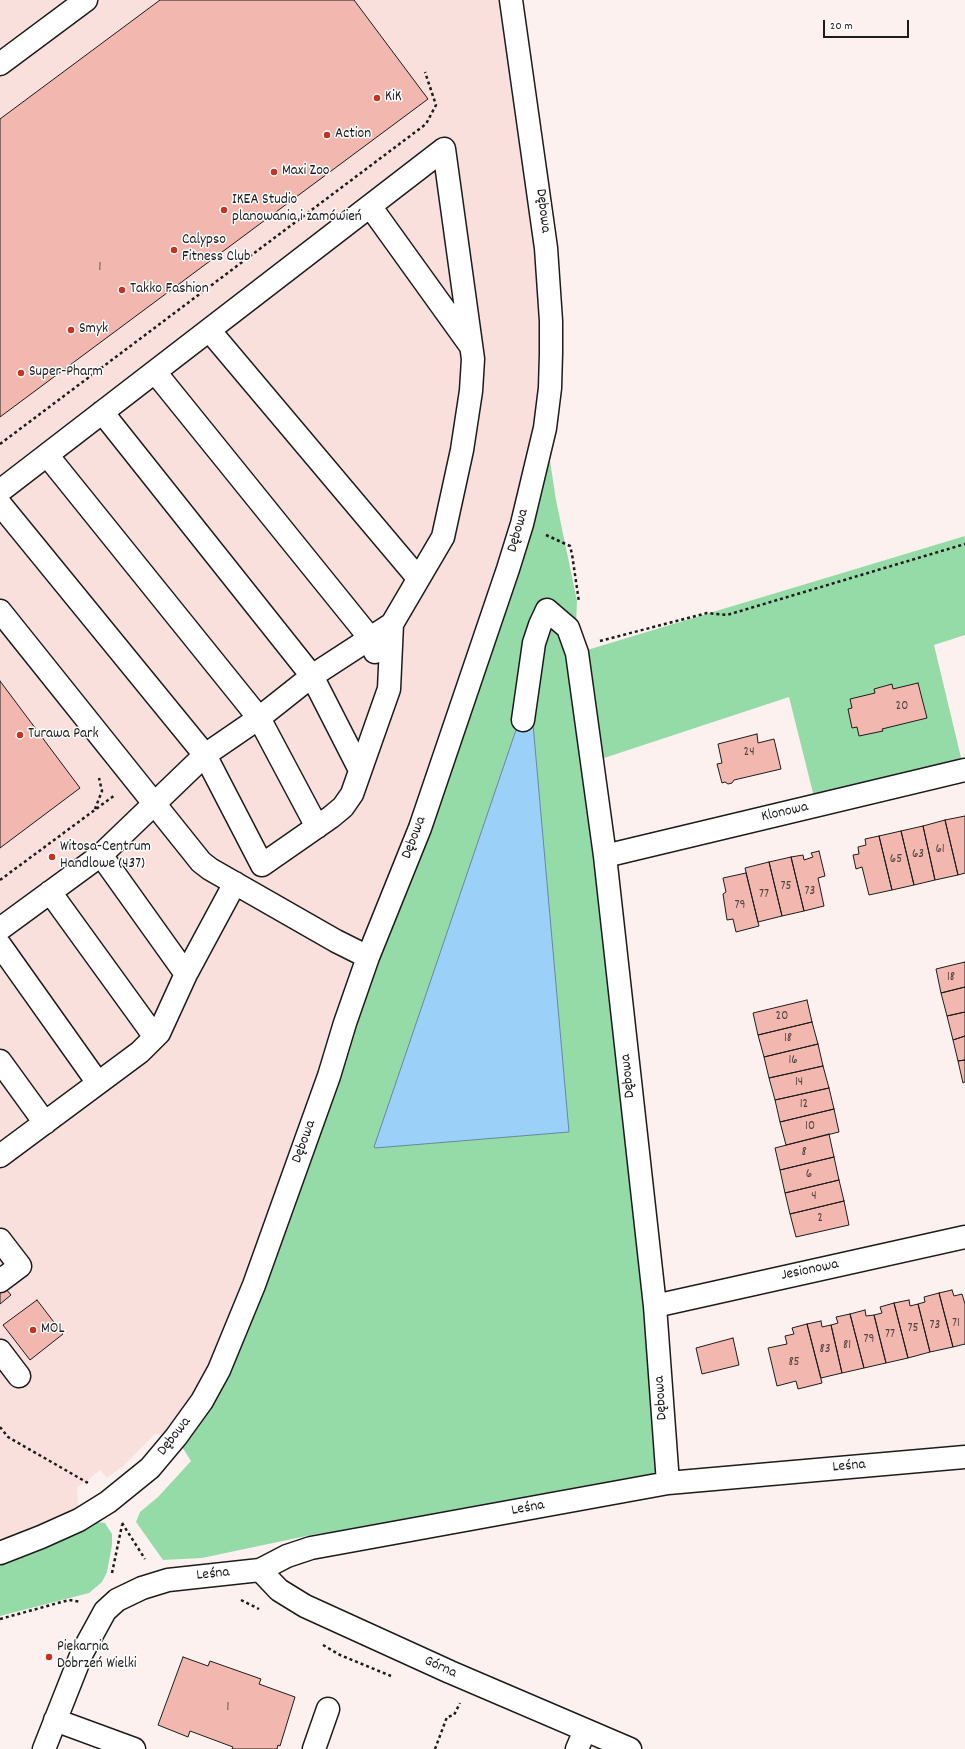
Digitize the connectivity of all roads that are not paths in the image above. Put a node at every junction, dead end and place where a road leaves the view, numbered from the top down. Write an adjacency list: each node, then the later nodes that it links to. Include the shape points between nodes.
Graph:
1 (86, 0): 3 (street)
2 (511, 0): 31 (street, Dębowa, via 545,240 551,321 550,388 545,428 522,524 489,626 420,828)
3 (0, 64)
4 (370, 206): 5 (street); 6 (street); 6 (street, via 444,149)
5 (209, 330): 7 (street); 12 (street)
6 (472, 347): 12 (street, via 470,398 462,450 443,537)
7 (155, 372): 8 (street); 15 (street)
8 (102, 412): 9 (street); 16 (street)
9 (46, 455): 10 (street); 18 (street)
10 (0, 491)
11 (0, 504): 20 (street)
12 (418, 578): 14 (street)
13 (0, 611): 23 (street)
14 (392, 624): 15 (street); 17 (street)
15 (370, 638): 16 (street); 17 (street)
16 (312, 676): 18 (street); 21 (street)
17 (389, 689): 21 (street)
18 (259, 718): 20 (street); 24 (street)
19 (523, 720): 26 (street, Dębowa, via 534,643 547,610 571,638 577,653)
20 (205, 755): 23 (street); 24 (street, via 262,865)
21 (360, 770): 24 (street, via 352,794 343,807)
22 (965, 770): 26 (street, Klonowa)
23 (154, 804): 25 (street); 27 (street, via 201,862)
24 (316, 827)
25 (101, 855): 28 (street); 32 (street)
26 (605, 856): 41 (street, Dębowa)
27 (235, 883): 31 (street); 32 (street)
28 (50, 892): 29 (street); 33 (street)
29 (0, 929)
30 (0, 945): 35 (street)
31 (368, 957): 46 (street, Dębowa, via 329,1076 254,1285 219,1370 202,1401 150,1468 108,1502 79,1520)
32 (186, 974): 33 (street)
33 (155, 1037): 35 (street, via 140,1052)
34 (0, 1060): 36 (street)
35 (98, 1083): 36 (street)
36 (45, 1123): 37 (street)
37 (0, 1156)
38 (965, 1237): 41 (street, Jesionowa)
39 (2, 1246): 40 (street, via 20,1266)
40 (0, 1281)
41 (655, 1306): 45 (street, Dębowa)
42 (0, 1351): 43 (street)
43 (19, 1376)
44 (965, 1457): 45 (street, Leśna)
45 (668, 1483): 47 (street, Leśna, via 311,1548 287,1556)
46 (0, 1553)
47 (260, 1570): 49 (street, Leśna, via 168,1580 142,1588 111,1606 82,1653); 50 (street, Górna, via 279,1590 305,1606 489,1689)
48 (328, 1709): 53 (street)
49 (55, 1720): 51 (street); 52 (street)
50 (581, 1739): 54 (street, Górna)
51 (44, 1749)
52 (134, 1749)
53 (314, 1749)
54 (630, 1749)

